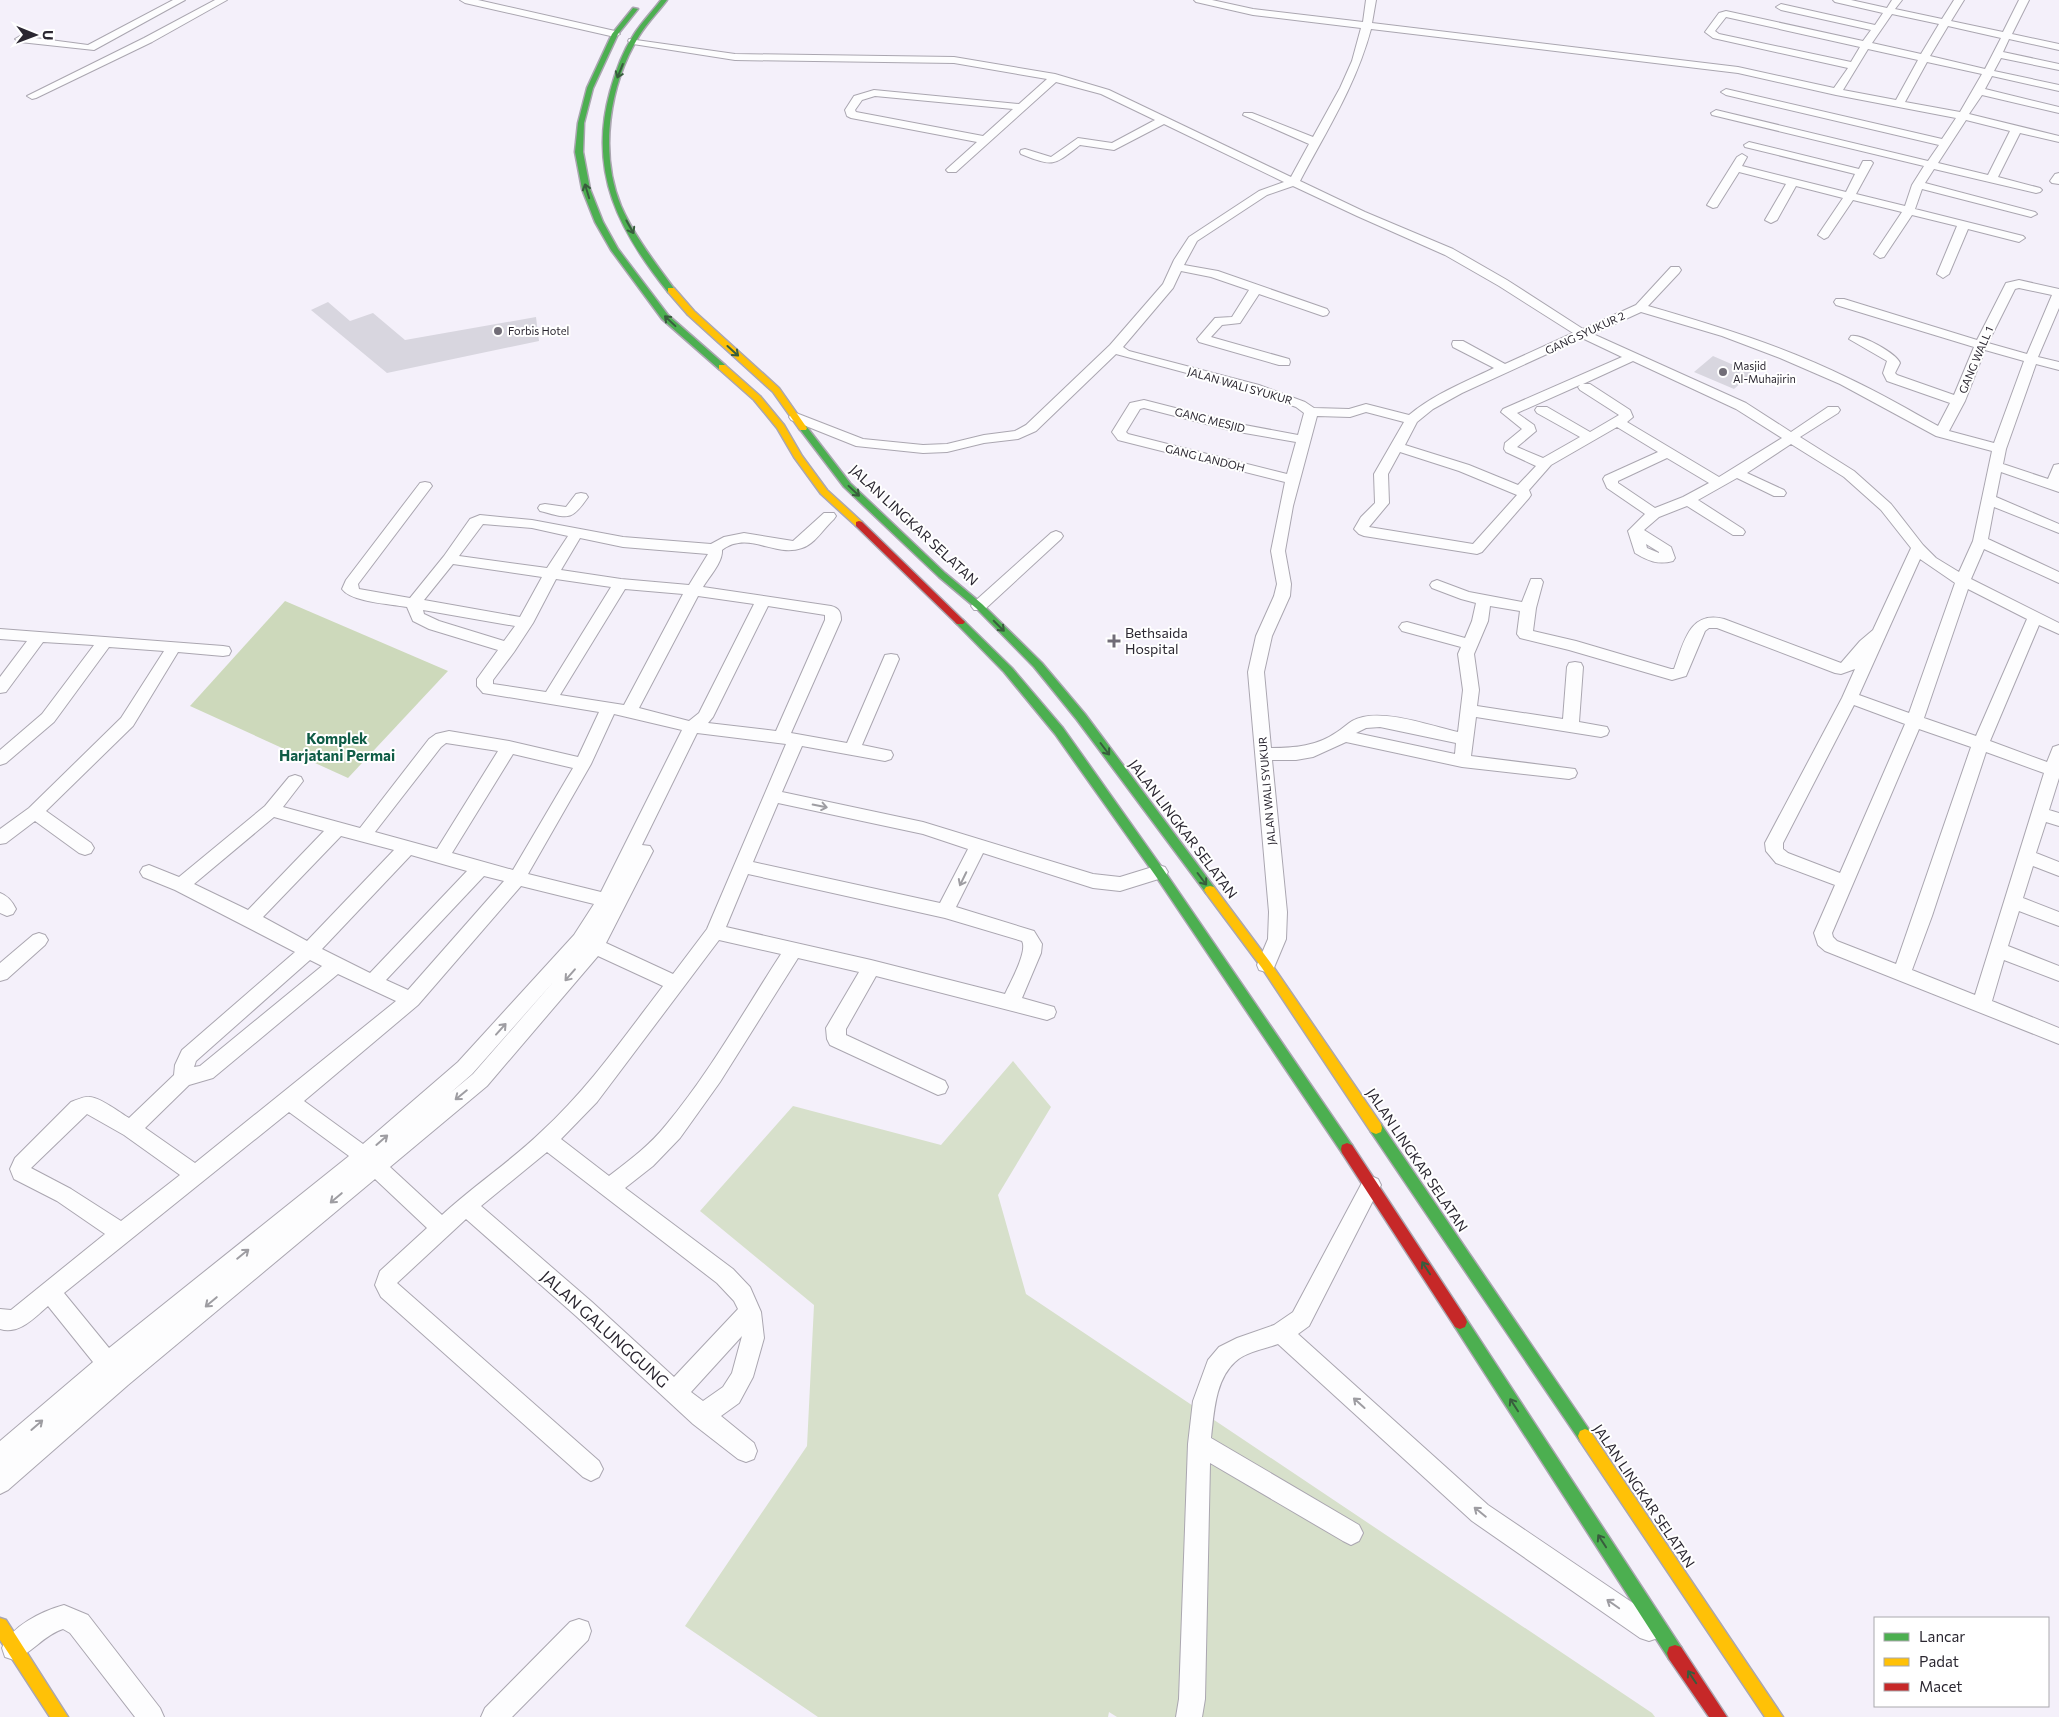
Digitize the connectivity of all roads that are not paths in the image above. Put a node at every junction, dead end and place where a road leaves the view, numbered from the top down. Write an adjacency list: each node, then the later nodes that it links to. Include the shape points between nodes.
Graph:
1 (180, 0): 21 (street, via 90,48)
2 (222, 0): 37 (street)
3 (465, 0): 19 (street)
4 (642, 0): 19 (main road)
5 (664, 0): 22 (main road, JALAN LINGKAR SELATAN)
6 (1199, 0): 17 (street, via 1252,12)
7 (1220, 0): 17 (street)
8 (1371, 0): 17 (street)
9 (1840, 0): 14 (street); 15 (street)
10 (1897, 0): 14 (street)
11 (1960, 0): 16 (street)
12 (2024, 0): 20 (street)
13 (1784, 4): 15 (street); 26 (street)
14 (1890, 12): 16 (street); 18 (street)
15 (1826, 16): 18 (street)
16 (1945, 22): 20 (street); 28 (street)
17 (1368, 24): 26 (street, via 1670,59); 51 (street, via 1345,88)
18 (1878, 29): 25 (street)
19 (615, 34): 140 (main road, one-way to 19, via 824,492 757,398 665,317 630,272 599,222 586,189 579,152 581,123 590,88)
20 (2005, 36): 24 (street); 27 (street)
21 (20, 39)
22 (633, 41): 32 (street, via 735,57 954,60); 98 (main road, JALAN LINGKAR SELATAN, one-way to 98, via 614,86 606,120 607,171 618,206 660,277 691,313 776,390)
23 (1811, 45): 25 (street); 26 (street); 26 (street); 29 (street)
24 (2058, 45)
25 (1865, 46): 28 (street); 29 (street)
26 (1753, 48): 34 (street)
27 (1998, 54): 30 (street); 31 (street)
28 (1924, 58): 31 (street); 38 (street)
29 (1854, 66): 34 (street)
30 (2059, 67)
31 (1987, 72): 33 (street); 35 (street)
32 (1055, 77): 39 (street); 45 (street, via 1105,92)
33 (2059, 88)
34 (1838, 89): 38 (street); 44 (street)
35 (1979, 91): 40 (street); 42 (street)
36 (1726, 92): 44 (street)
37 (32, 96)
38 (1900, 101): 42 (street); 44 (street)
39 (1021, 107): 50 (street); 50 (street, via 874,93 858,98 850,110 855,116)
40 (2059, 110)
41 (1716, 113): 48 (street)
42 (1964, 114): 46 (street); 47 (street); 52 (street)
43 (1248, 115): 51 (street)
44 (1840, 118): 48 (street); 52 (street); 53 (street)
45 (1163, 120): 54 (street, via 1114,147 1078,142 1050,161); 60 (street)
46 (2016, 130): 49 (street); 59 (street)
47 (2059, 133)
48 (1755, 134): 56 (street); 58 (street)
49 (2059, 139)
50 (985, 140): 57 (street)
51 (1315, 142): 60 (street)
52 (1946, 143): 55 (street)
53 (1872, 151): 55 (street); 58 (street)
54 (1025, 152)
55 (1932, 164): 59 (street); 62 (street)
56 (1736, 168): 61 (street); 65 (street)
57 (952, 170)
58 (1863, 173): 64 (street)
59 (1992, 178): 63 (street)
60 (1294, 182): 73 (street, via 1263,193 1193,239); 81 (street, via 1467,261)
61 (1793, 182): 64 (street); 68 (street)
62 (1918, 186): 66 (street); 67 (street)
63 (2036, 190)
64 (1850, 196): 66 (street); 70 (street)
65 (1713, 205)
66 (1908, 210): 69 (street); 72 (street)
67 (2030, 214)
68 (1771, 220)
69 (1964, 224): 71 (street); 75 (street)
70 (1824, 235)
71 (2019, 238)
72 (1880, 254)
73 (1178, 267): 76 (street, via 1214,274); 85 (street, via 1156,302)
74 (1675, 270): 79 (street)
75 (1943, 274)
76 (1255, 290): 80 (street); 88 (street, via 1236,320 1219,321 1203,339)
77 (2059, 293): 84 (street, GANG WALL 1, via 2018,284 2010,286); 87 (street)
78 (1840, 302): 84 (street)
79 (1640, 308): 81 (street, GANG SYUKUR 2); 100 (street, GANG SYUKUR 2, via 1726,333 1784,355 1845,381)
80 (1323, 312)
81 (1583, 334): 86 (street); 90 (street, GANG SYUKUR 2)
82 (1855, 339): 92 (street, via 1892,359 1894,363 1889,374 1892,378)
83 (1458, 344): 90 (street)
84 (1980, 345): 87 (street); 92 (street, GANG WALL 1)
85 (1115, 348): 96 (street, JALAN WALI SYUKUR, via 1125,354 1270,393 1296,402); 98 (street, via 1031,428 1018,435 947,448 889,446 861,443)
86 (1632, 356): 91 (street); 102 (street, via 1741,406)
87 (2032, 359): 89 (street); 105 (street)
88 (1284, 362)
89 (2059, 366)
90 (1505, 369): 97 (street, GANG SYUKUR 2, via 1457,390 1428,406)
91 (1588, 381): 99 (street, via 1625,413 1626,417); 115 (street, via 1508,412 1529,428 1510,446 1511,449 1544,465)
92 (1958, 401): 100 (street, GANG WALL 1)
93 (1144, 404): 103 (street, GANG MESJID, via 1233,428); 111 (street, GANG LANDOH, via 1135,406 1118,432 1123,437)
94 (1542, 410): 101 (street)
95 (1833, 410): 102 (street)
96 (1311, 412): 97 (street, via 1350,413 1366,408); 103 (street, JALAN WALI SYUKUR)
97 (1412, 420): 104 (street, GANG SYUKUR 2)
98 (799, 421): 135 (main road, JALAN LINGKAR SELATAN, one-way to 135, via 847,484)
99 (1618, 422): 101 (street); 106 (street)
100 (1941, 433): 105 (street, GANG SYUKUR 2)
101 (1589, 437): 107 (street)
102 (1792, 439): 110 (street); 131 (street, via 1866,488 1894,516)
103 (1305, 440): 111 (street, JALAN WALI SYUKUR)
104 (1397, 447): 115 (street); 115 (street, GANG SYUKUR 2, via 1381,476 1383,499 1368,516 1364,531 1477,549 1524,495)
105 (1999, 449): 108 (street)
106 (1666, 453): 112 (street); 122 (street, via 1610,479 1612,485)
107 (1545, 462)
108 (1996, 466): 114 (street); 120 (street)
109 (2059, 468): 114 (street)
110 (1738, 473): 112 (street); 116 (street)
111 (1293, 480): 179 (street, JALAN WALI SYUKUR, via 1278,551 1284,584 1282,596 1264,636 1256,672)
112 (1719, 483): 119 (street)
113 (425, 486): 145 (street, via 350,588 354,592)
114 (2056, 487)
115 (1521, 490)
116 (1779, 494)
117 (553, 495): 121 (street)
118 (582, 497): 121 (street, via 568,512)
119 (1688, 500): 122 (street); 128 (street)
120 (1990, 500): 125 (street); 130 (street)
121 (544, 508): 124 (street)
122 (1654, 514): 126 (street)
123 (829, 516): 132 (street, via 797,545 731,538)
124 (532, 524): 127 (street); 133 (street, via 480,519)
125 (2059, 529)
126 (1635, 531)
127 (577, 532): 132 (street, via 623,542); 134 (street)
128 (1738, 532)
129 (1056, 536): 146 (street)
130 (1980, 541): 136 (street); 137 (street)
131 (1918, 548): 137 (street, via 1931,561); 152 (street)
132 (714, 549): 142 (street, via 712,561)
133 (449, 559): 134 (street); 145 (street)
134 (551, 574): 139 (street); 149 (street)
135 (942, 575): 140 (main road); 146 (main road, JALAN LINGKAR SELATAN)
136 (2059, 578)
137 (1963, 581): 148 (street); 168 (street)
138 (1536, 582): 147 (street)
139 (621, 584): 142 (street); 163 (street)
140 (923, 584): 204 (main road, via 1008,670 1059,732)
141 (1437, 585): 143 (street)
142 (693, 590): 144 (street); 167 (street)
143 (1484, 599): 147 (street); 156 (street, via 1480,621)
144 (763, 601): 169 (street); 173 (street, via 828,610 833,614)
145 (413, 604): 149 (street); 158 (street, via 418,617 434,625)
146 (979, 606): 220 (main road, JALAN LINGKAR SELATAN, one-way to 220, via 1038,665 1081,717)
147 (1528, 608): 152 (street, via 1525,634 1672,675 1680,672 1698,629 1709,622 1841,669 1848,668 1861,649)
148 (2035, 617): 151 (street); 175 (street)
149 (525, 623): 158 (street)
150 (1407, 628): 156 (street)
151 (2059, 629)
152 (1879, 632): 164 (street)
153 (0, 634): 154 (street)
154 (38, 638): 155 (street); 162 (street)
155 (105, 641): 157 (street); 181 (street, via 48,718)
156 (1470, 644): 166 (street, via 1466,654 1471,690)
157 (174, 647): 159 (street); 189 (street, via 127,722)
158 (509, 648): 163 (street, via 485,679 485,686)
159 (223, 651)
160 (890, 659): 177 (street)
161 (1575, 667): 170 (street)
162 (0, 688)
163 (551, 697): 165 (street)
164 (1850, 698): 168 (street); 206 (street, via 1774,843 1782,858)
165 (610, 708): 167 (street); 183 (street)
166 (1469, 710): 170 (street); 174 (street)
167 (628, 711): 169 (street)
168 (1914, 720): 175 (street); 206 (street)
169 (701, 724): 173 (street); 209 (street)
170 (1571, 726): 171 (street)
171 (1601, 730)
172 (1344, 736): 174 (street, via 1364,722 1380,722); 179 (street, via 1313,751); 182 (street)
173 (788, 739): 177 (street); 187 (street)
174 (1464, 739): 182 (street)
175 (1980, 745): 184 (street); 223 (street)
176 (509, 747): 183 (street); 193 (street, via 442,738); 199 (street)
177 (852, 750): 180 (street)
178 (2059, 751): 184 (street)
179 (1264, 754): 220 (street, JALAN WALI SYUKUR, via 1279,927)
180 (885, 756)
181 (0, 759)
182 (1462, 761): 185 (street)
183 (583, 764): 205 (street)
184 (2056, 771): 190 (street)
185 (1569, 773)
186 (295, 782): 188 (street)
187 (772, 796): 195 (street, one-way to 195, via 923,828); 200 (street)
188 (271, 810): 192 (street); 207 (street)
189 (35, 812): 194 (street); 196 (street)
190 (2039, 812): 191 (street); 198 (street)
191 (2059, 820)
192 (337, 829): 193 (street); 211 (street)
193 (363, 836): 197 (street)
194 (0, 838)
195 (979, 845): 204 (street, via 1093,881 1120,884); 210 (street, one-way to 210)
196 (85, 848)
197 (407, 848): 199 (street); 216 (street)
198 (2026, 856): 202 (street); 208 (street)
199 (441, 857): 201 (street)
200 (743, 866): 210 (street); 213 (street)
201 (481, 868): 205 (street); 225 (street)
202 (2059, 868)
203 (149, 872): 207 (street)
204 (1158, 872): 239 (main road)
205 (517, 878): 209 (street); 227 (street)
206 (1845, 882): 223 (street, via 1823,933 1824,940 1831,946)
207 (181, 885): 211 (street)
208 (2013, 901): 212 (street); 218 (street)
209 (612, 902): 215 (street)
210 (945, 911): 228 (street, via 1028,936 1032,940 1032,953)
211 (250, 919): 216 (street)
212 (2059, 919)
213 (716, 932): 217 (street); 226 (street)
214 (39, 940): 222 (street)
215 (588, 943): 226 (street); 237 (street, via 480,1080)
216 (310, 949): 219 (street); 232 (street, via 189,1056)
217 (794, 950): 221 (street); 240 (street, via 673,1132 646,1160)
218 (1998, 950): 224 (street); 229 (street)
219 (336, 965): 225 (street); 232 (street, via 206,1072)
220 (1266, 966): 266 (main road, JALAN LINGKAR SELATAN)
221 (871, 967): 228 (street); 233 (street, via 836,1028 837,1039)
222 (0, 974)
223 (1901, 974): 229 (street)
224 (2059, 974)
225 (374, 981): 227 (street)
226 (676, 984): 236 (street, via 590,1096)
227 (411, 1000): 234 (street)
228 (1010, 1003): 230 (street)
229 (1981, 1005): 231 (street)
230 (1047, 1012)
231 (2059, 1036)
232 (183, 1078): 235 (street)
233 (938, 1087)
234 (289, 1102): 237 (street); 238 (street)
235 (131, 1129): 238 (street); 243 (street, via 84,1105 20,1169 21,1173 64,1195)
236 (547, 1140): 240 (street); 241 (street)
237 (370, 1161): 242 (street); 248 (street)
238 (195, 1175): 243 (street)
239 (1371, 1184): 247 (street, via 1301,1319); 259 (main road, one-way to 239)
240 (609, 1188): 245 (street, via 725,1276 742,1294)
241 (466, 1206): 242 (street); 249 (street, JALAN GALUNGGUNG)
242 (442, 1229): 254 (street, via 388,1278 386,1285 389,1290)
243 (122, 1232): 244 (street)
244 (50, 1291): 246 (street, via 16,1319); 248 (street)
245 (750, 1312): 249 (street); 250 (street, via 753,1338 742,1377 731,1395)
246 (0, 1319)
247 (1281, 1332): 251 (street, via 1237,1348 1227,1354 1216,1368 1204,1400); 259 (street, one-way to 247, via 1480,1513)
248 (114, 1371): 253 (street, one-way to 248); 255 (street)
249 (675, 1393): 250 (street, JALAN GALUNGGUNG)
250 (701, 1416): 252 (street, JALAN GALUNGGUNG)
251 (1199, 1444): 256 (street); 264 (street)
252 (746, 1451)
253 (0, 1456)
254 (592, 1469)
255 (0, 1482)
256 (1351, 1532)
257 (0, 1626): 260 (main road)
258 (579, 1631): 263 (street)
259 (1668, 1642): 265 (main road, one-way to 259)
260 (14, 1648): 261 (main road); 262 (street, via 47,1622 64,1617 79,1624)
261 (60, 1717)
262 (151, 1717)
263 (494, 1717)
264 (1189, 1717)
265 (1719, 1717)
266 (1775, 1717)

